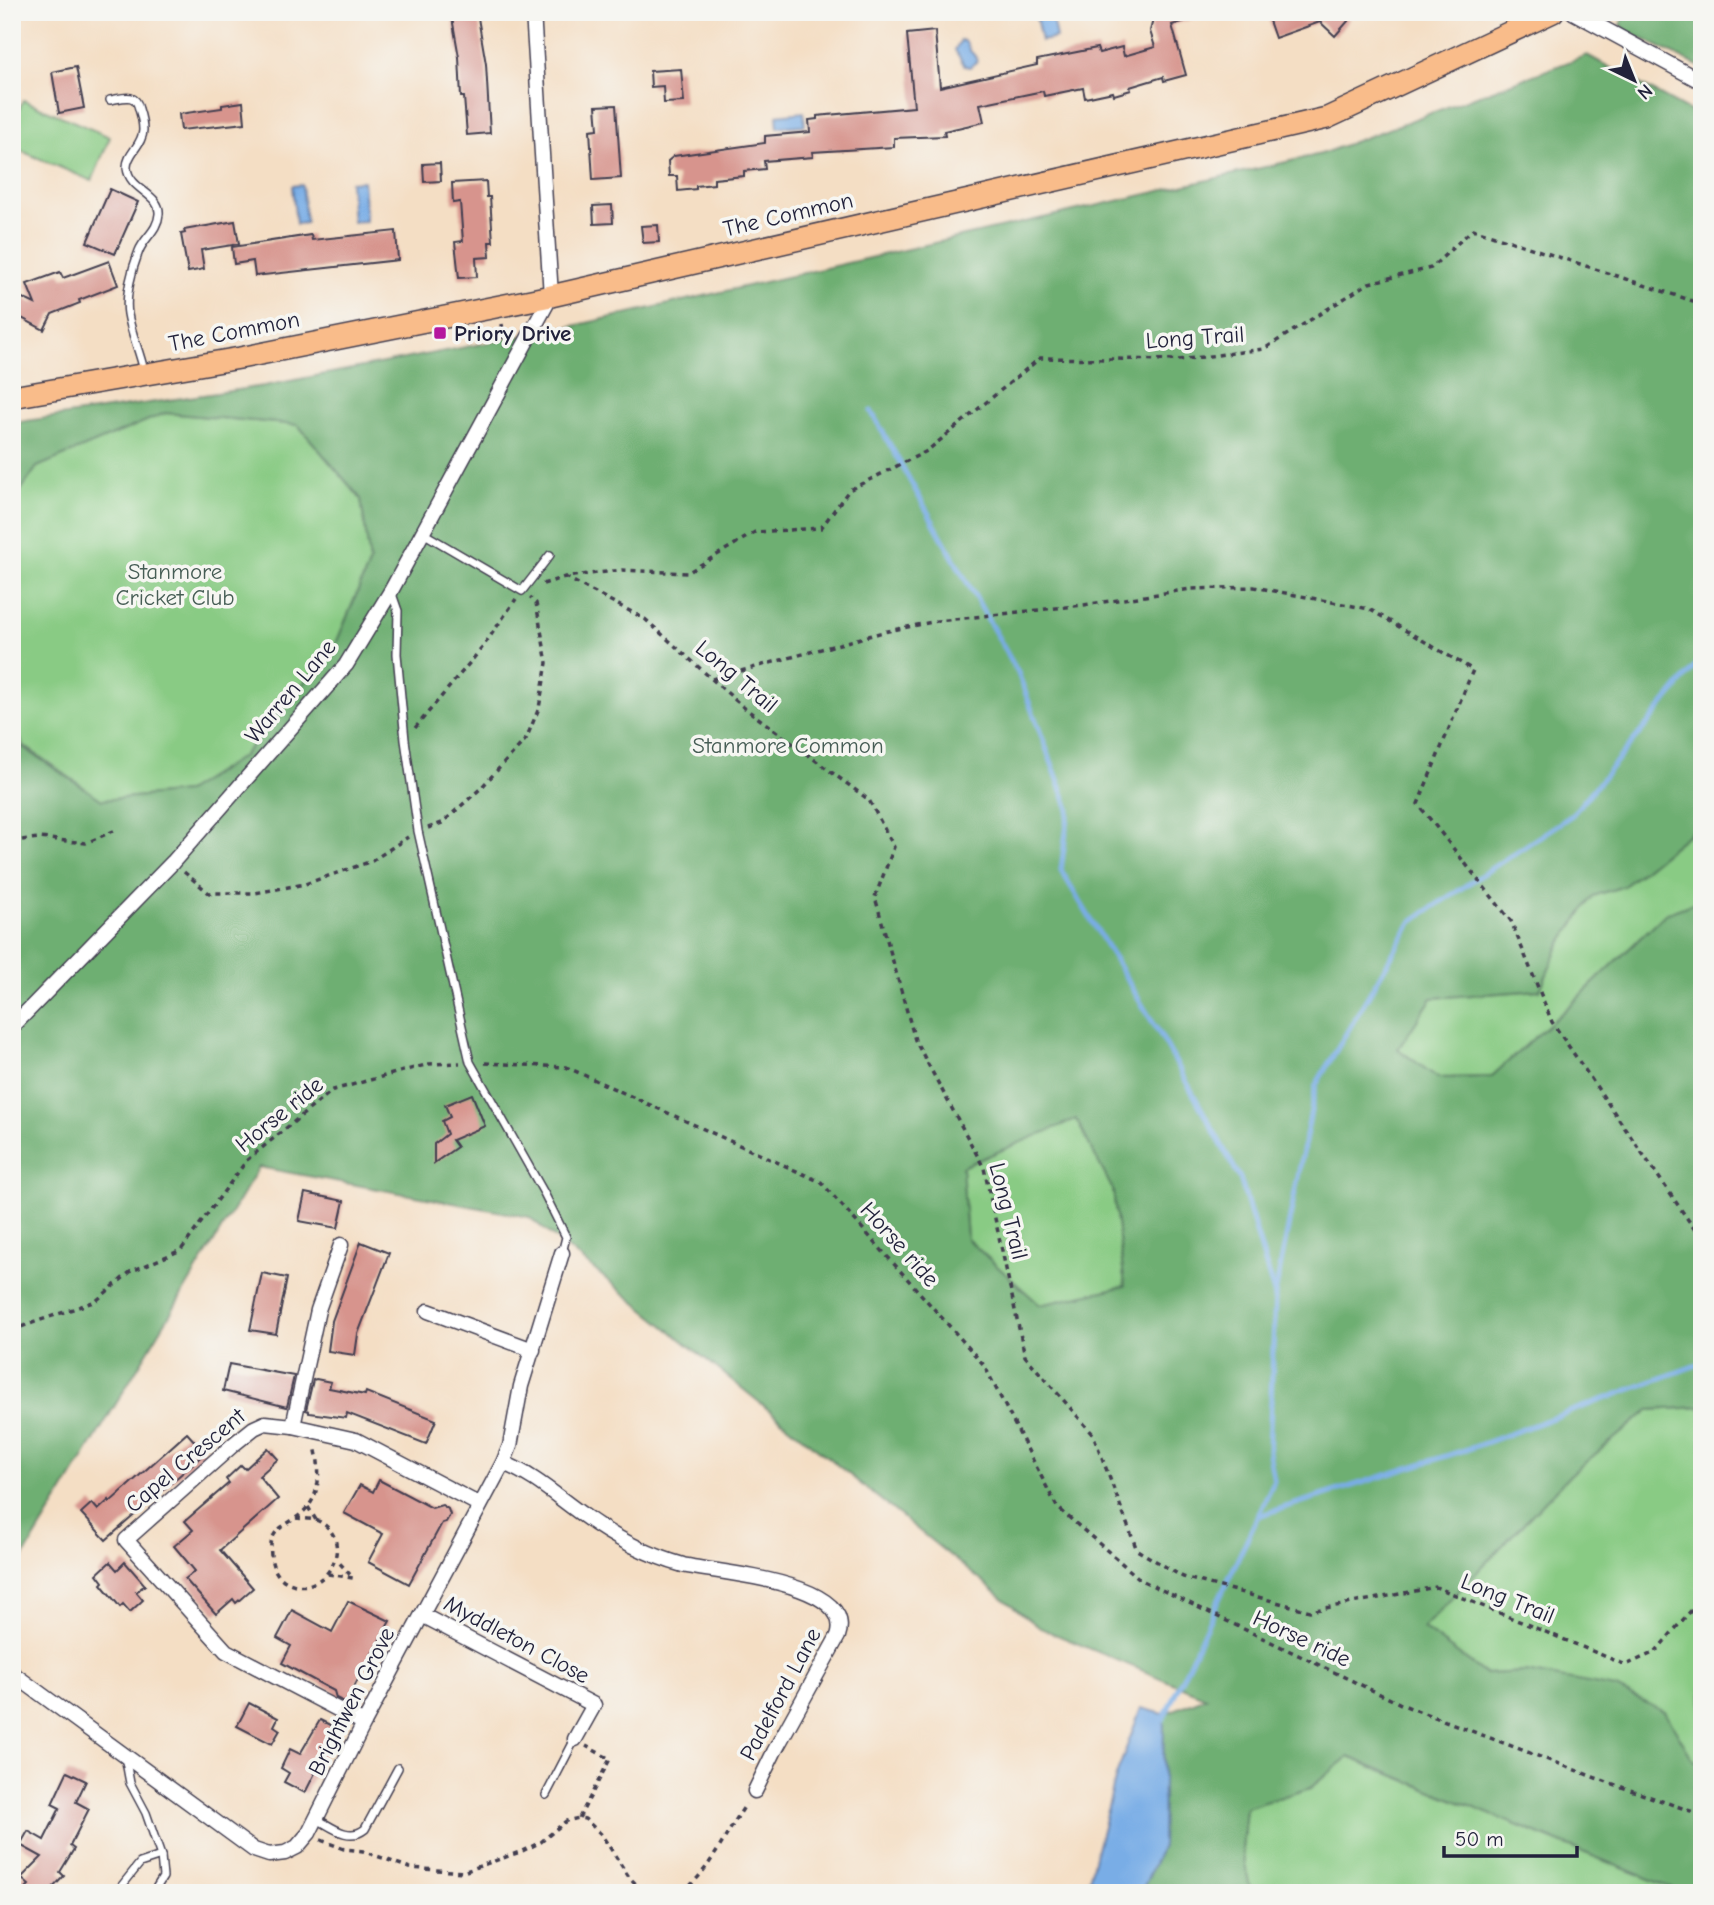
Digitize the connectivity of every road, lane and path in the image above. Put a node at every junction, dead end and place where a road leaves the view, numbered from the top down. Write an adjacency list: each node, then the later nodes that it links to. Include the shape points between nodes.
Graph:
1 (533, 12): 6 (street)
2 (1553, 12): 6 (main road, The Common, via 1327,118)
3 (1573, 12): 4 (street)
4 (1702, 82)
5 (110, 100): 10 (lane, via 131,97 139,104 144,131 127,169 134,185 159,207 153,230 140,248 129,296 128,313)
6 (551, 296): 10 (main road, The Common); 12 (street, Warren Lane)
7 (1702, 304): 16 (path, Long Trail, via 1473,229 1431,268 1369,283 1264,349 1179,360 1040,358 927,451 849,490 821,528 755,532 687,573 622,570 565,577 645,619)
8 (502, 318): 9 (path)
9 (505, 353)
10 (145, 375): 11 (main road, The Common)
11 (12, 397)
12 (423, 532): 14 (street, Warren Lane); 15 (lane)
13 (550, 555): 15 (lane)
14 (391, 591): 17 (lane, via 398,611); 20 (street, Warren Lane, via 346,665 173,862)
15 (522, 591): 17 (path, via 482,648)
16 (712, 679): 22 (path, via 937,621 1191,589 1254,587 1369,609 1473,670 1418,804 1511,921 1552,1023); 37 (path, Long Trail, via 869,800 894,847 875,897 915,1040 984,1168 1025,1356 1093,1434 1137,1550 1183,1577 1310,1611 1436,1587 1626,1665 1656,1652)
17 (405, 740): 21 (lane, via 418,831)
18 (118, 829): 19 (path, via 86,842)
19 (12, 841)
20 (12, 1027)
21 (470, 1062): 24 (lane, via 566,1237); 26 (path, Horse ride, via 429,1065 333,1090 247,1160 181,1250 131,1272 96,1301); 46 (path, Horse ride, via 566,1067 821,1182 984,1365 1057,1507 1141,1580 1403,1705)
22 (1702, 1240)
23 (341, 1245): 28 (street, via 318,1310)
24 (562, 1253): 27 (street, Brightwen Grove)
25 (428, 1311): 27 (street)
26 (12, 1330)
27 (533, 1350): 30 (street, Brightwen Grove)
28 (293, 1426): 29 (street, Capel Crescent); 40 (street, Capel Crescent, via 265,1423 254,1428 126,1540 226,1651)
29 (316, 1431): 31 (street, Capel Crescent, via 356,1440); 32 (path, via 319,1480)
30 (503, 1463): 31 (street, Brightwen Grove); 44 (street, Padelford Lane, via 543,1483 590,1520 635,1546 685,1565 778,1582 835,1610 841,1627 838,1636)
31 (480, 1505): 38 (street, Brightwen Grove)
32 (308, 1507): 33 (path); 34 (path)
33 (296, 1518): 34 (path); 36 (path, via 273,1538 273,1568 294,1585 313,1583)
34 (317, 1521): 35 (path, via 334,1537)
35 (336, 1559): 36 (path); 36 (path, via 353,1578)
36 (328, 1574)
37 (1702, 1598)
38 (422, 1615): 40 (street, Brightwen Grove); 41 (street, Myddleton Close, via 594,1705)
39 (12, 1673): 42 (street, Brightwen Grove)
40 (365, 1723): 48 (street, Brightwen Grove)
41 (575, 1740): 45 (lane); 47 (path, via 610,1759)
42 (124, 1756): 49 (street, Brightwen Grove, via 254,1850 269,1855 285,1853); 50 (lane, via 130,1783)
43 (398, 1768): 48 (lane, via 361,1833 347,1834)
44 (755, 1791): 54 (path, via 708,1866)
45 (546, 1795)
46 (1702, 1815)
47 (579, 1818): 49 (path, via 566,1821 520,1852 463,1872 410,1868 334,1846); 53 (path, via 601,1834)
48 (317, 1819): 49 (street, Brightwen Grove)
49 (309, 1833)
50 (161, 1856): 51 (lane, via 140,1863); 52 (lane, via 163,1878)
51 (116, 1893)
52 (153, 1893)
53 (645, 1893)
54 (682, 1893)

